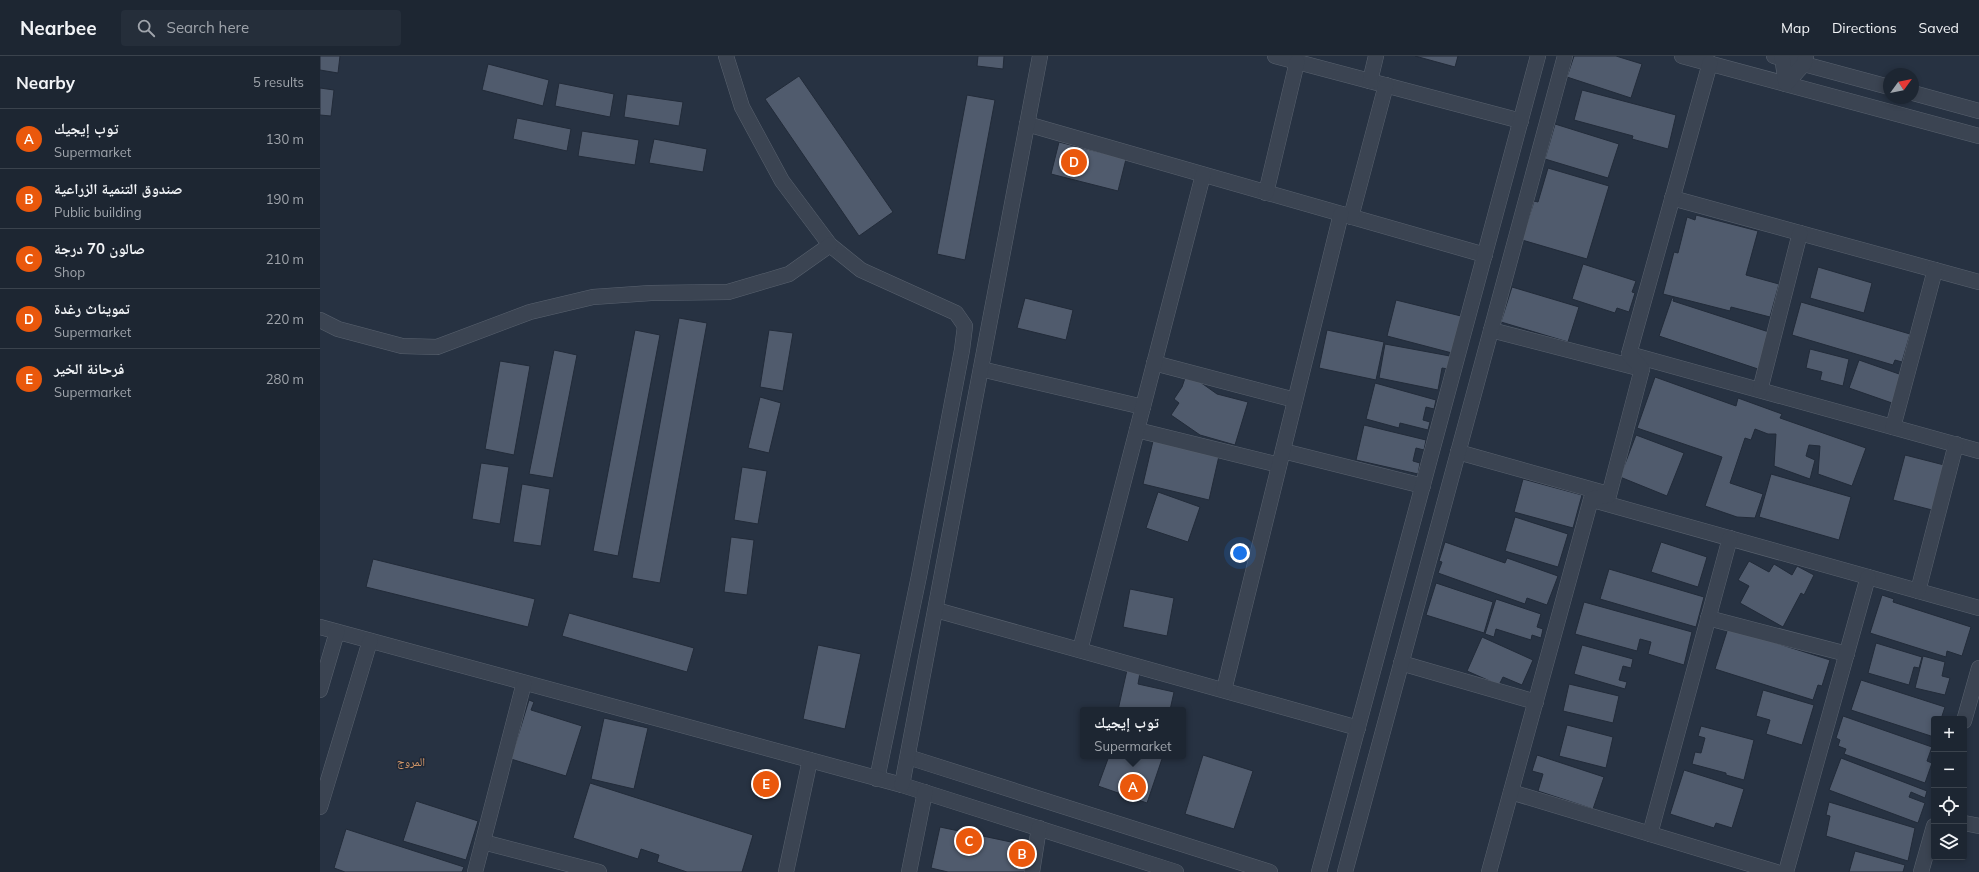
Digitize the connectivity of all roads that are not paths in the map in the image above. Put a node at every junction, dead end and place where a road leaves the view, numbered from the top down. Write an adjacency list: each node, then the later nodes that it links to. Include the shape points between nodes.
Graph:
1 (726, 56): 26 (street, via 742,107 782,181)
2 (1040, 56): 19 (street)
3 (1275, 56): 10 (street)
4 (1376, 56): 12 (street)
5 (1538, 56): 18 (street)
6 (1565, 56): 31 (street)
7 (1682, 56): 11 (street)
8 (1779, 57): 9 (street); 13 (street)
9 (1805, 60): 13 (street); 15 (street)
10 (1297, 62): 12 (street); 22 (street)
11 (1710, 63): 13 (street); 23 (street)
12 (1370, 81): 14 (street)
13 (1786, 84): 20 (street)
14 (1386, 85): 18 (street); 24 (street)
15 (1883, 85)
16 (1919, 95): 17 (street)
17 (1979, 111)
18 (1521, 121): 27 (street)
19 (1028, 124): 21 (street); 34 (street)
20 (1979, 136)
21 (1203, 175): 22 (street); 33 (street)
22 (1266, 193): 24 (street)
23 (1672, 198): 25 (street); 32 (street)
24 (1346, 216): 27 (street); 37 (street)
25 (1800, 234): 28 (street); 36 (street)
26 (830, 245): 30 (street, via 789,274 728,292 593,297 530,312 437,347 402,346 338,329); 69 (street, via 861,270 956,313 965,326 919,576)
27 (1485, 256): 45 (street)
28 (1935, 270): 29 (street); 39 (street)
29 (1979, 282)
30 (320, 320)
31 (1491, 330): 35 (street); 43 (street)
32 (1628, 354): 35 (street); 36 (street)
33 (1154, 363): 37 (street); 38 (street)
34 (981, 369): 38 (street); 52 (street)
35 (1642, 369): 46 (street)
36 (1760, 390): 39 (street)
37 (1295, 400): 44 (street)
38 (1143, 407): 40 (street)
39 (1893, 427): 41 (street)
40 (1137, 430): 44 (street); 57 (street)
41 (1956, 444): 42 (street); 50 (street)
42 (1979, 451)
43 (1458, 452): 46 (street); 59 (street)
44 (1281, 458): 45 (street); 63 (street)
45 (1423, 486): 66 (street)
46 (1609, 495): 47 (street)
47 (1591, 499): 48 (street); 64 (street)
48 (1730, 538): 49 (street); 53 (street)
49 (1868, 577): 50 (street); 58 (street)
50 (1918, 591): 51 (street)
51 (1979, 608)
52 (936, 610): 57 (street); 67 (street)
53 (1708, 618): 58 (street); 77 (street)
54 (320, 627): 55 (street)
55 (337, 632): 56 (street); 62 (street)
56 (370, 641): 61 (street); 73 (street)
57 (1080, 650): 63 (street)
58 (1847, 654): 92 (street)
59 (1401, 663): 64 (street); 89 (street)
60 (1979, 668): 65 (street)
61 (524, 683): 68 (street); 79 (street)
62 (320, 690)
63 (1224, 690): 66 (street)
64 (1536, 702): 72 (street)
65 (1965, 716)
66 (1358, 728): 88 (street)
67 (908, 757): 70 (street); 87 (street)
68 (810, 760): 69 (street); 83 (street)
69 (877, 779): 70 (street)
70 (902, 786): 71 (street)
71 (925, 792): 76 (street); 84 (street)
72 (1511, 792): 77 (street); 90 (street)
73 (320, 807)
74 (1967, 824): 75 (street)
75 (1979, 826)
76 (1039, 828): 85 (street); 86 (street)
77 (1650, 834): 91 (street)
78 (1931, 837): 93 (street)
79 (483, 842): 80 (street); 81 (street)
80 (556, 867): 82 (street)
81 (475, 872)
82 (599, 872)
83 (786, 872)
84 (909, 872)
85 (1032, 872)
86 (1176, 872)
87 (1270, 872)
88 (1319, 872)
89 (1345, 872)
90 (1489, 872)
91 (1776, 872)
92 (1786, 872)
93 (1921, 872)

